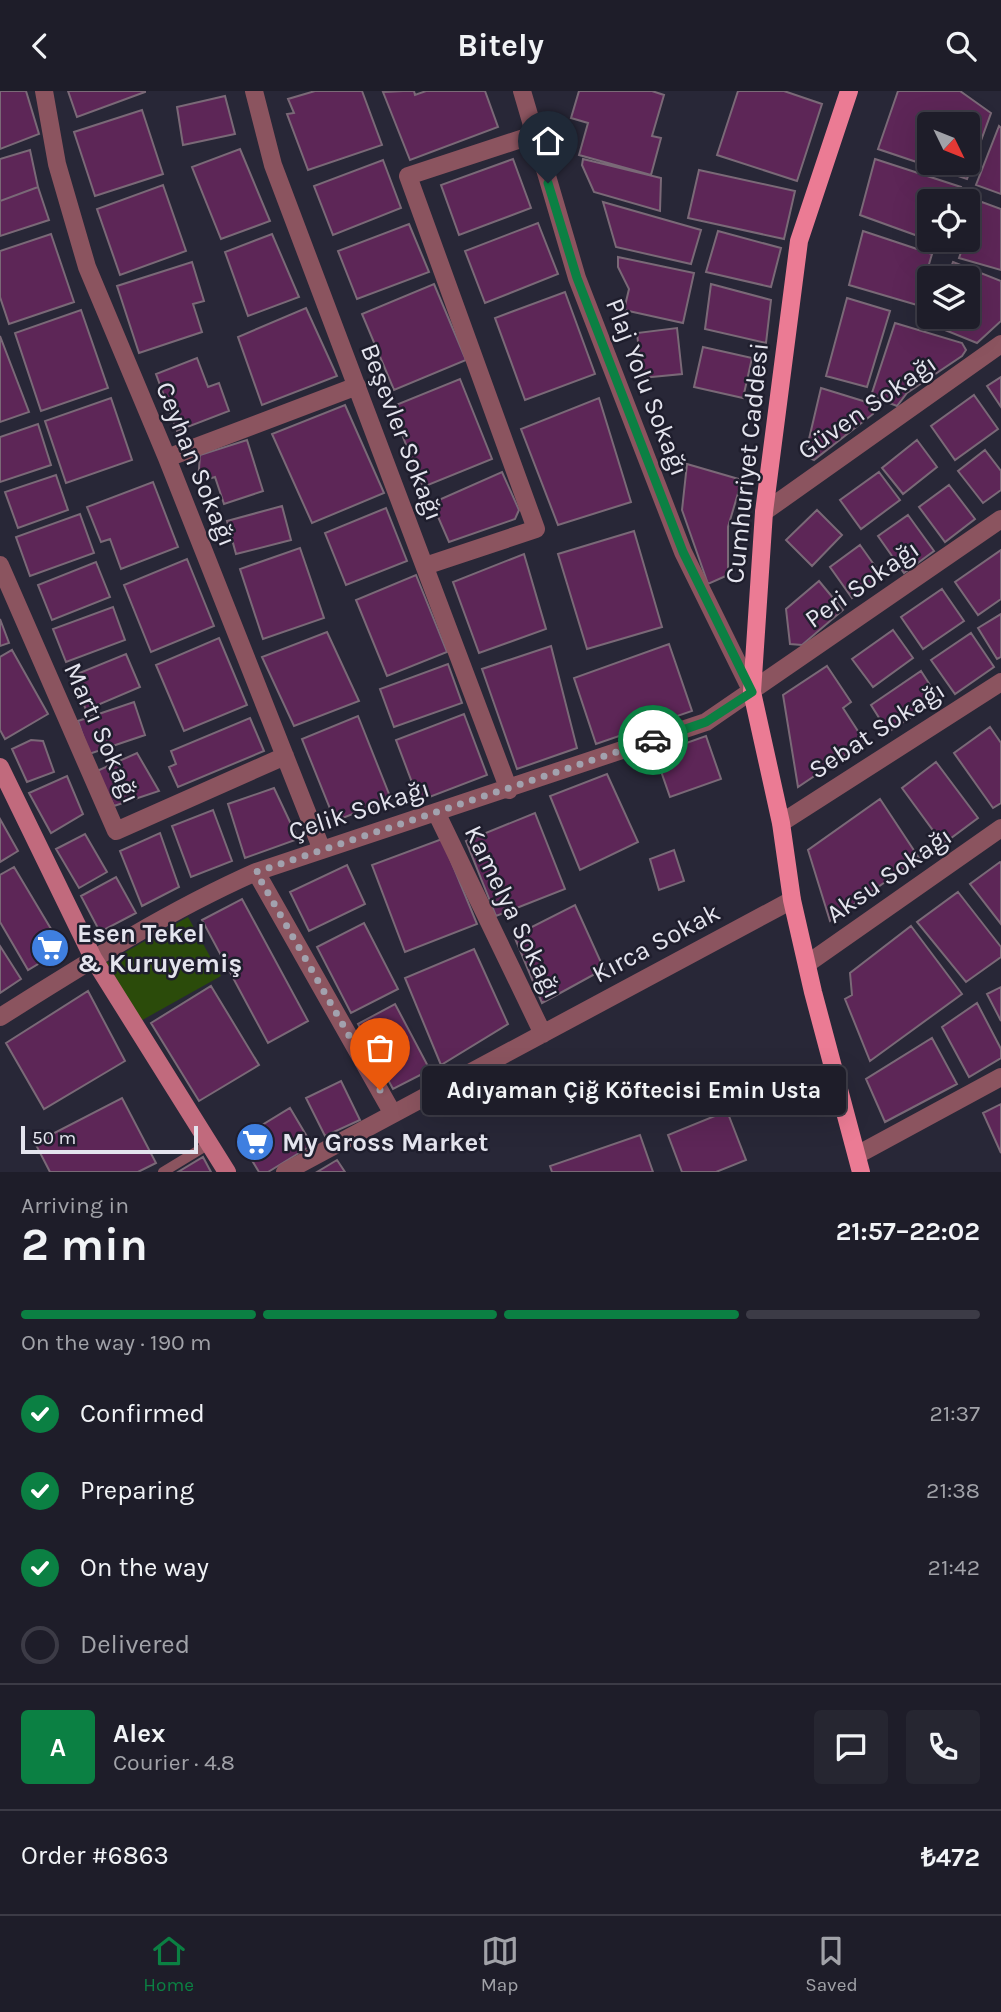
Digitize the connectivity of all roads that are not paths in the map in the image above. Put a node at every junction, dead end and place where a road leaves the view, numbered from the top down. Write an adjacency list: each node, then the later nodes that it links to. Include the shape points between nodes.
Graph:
1 (44, 91): 8 (street, Ceyhan Sokağı, via 57,164 87,267)
2 (254, 91): 7 (street, Beşevler Sokağı, via 273,166)
3 (522, 91): 5 (street, Plaj Yolu Sokağı)
4 (849, 91): 9 (main road, Cumhuriyet Caddesi, via 799,241)
5 (533, 135): 12 (street, via 408,176 536,529); 14 (street, Plaj Yolu Sokağı, via 577,278 683,552)
6 (1001, 344): 9 (street, Güven Sokağı)
7 (357, 386): 8 (street); 12 (street, Beşevler Sokağı)
8 (167, 458): 15 (street, Ceyhan Sokağı)
9 (764, 512): 14 (main road, Cumhuriyet Caddesi)
10 (1001, 519): 14 (street, Peri Sokağı)
11 (0, 565): 15 (street, Martı Sokağı, via 116,831)
12 (425, 566): 17 (street, Beşevler Sokağı)
13 (1001, 682): 19 (street, Sebat Sokağı)
14 (752, 692): 17 (street, Çelik Sokağı, via 706,722); 19 (main road, Cumhuriyet Caddesi)
15 (285, 756): 21 (street, Ceyhan Sokağı)
16 (0, 767): 24 (main road)
17 (509, 790): 18 (street, Çelik Sokağı)
18 (436, 812): 21 (street, Çelik Sokağı); 27 (street, Kamelya Sokağı)
19 (781, 823): 23 (main road, Cumhuriyet Caddesi)
20 (1001, 828): 25 (street, Aksu Sokağı)
21 (322, 850): 22 (street, Çelik Sokağı)
22 (256, 872): 24 (street, Çelik Sokağı); 29 (street)
23 (792, 900): 25 (main road, Cumhuriyet Caddesi); 27 (street, Kırca Sokak)
24 (93, 958): 26 (street, Çelik Sokağı); 30 (main road)
25 (807, 964): 31 (main road, Cumhuriyet Caddesi)
26 (0, 1017)
27 (542, 1034): 29 (street, Kırca Sokak)
28 (1001, 1076): 31 (street)
29 (393, 1114): 34 (street, Kırca Sokak)
30 (209, 1144): 32 (lane); 33 (main road)
31 (859, 1163)
32 (163, 1172)
33 (226, 1172)
34 (285, 1172)

